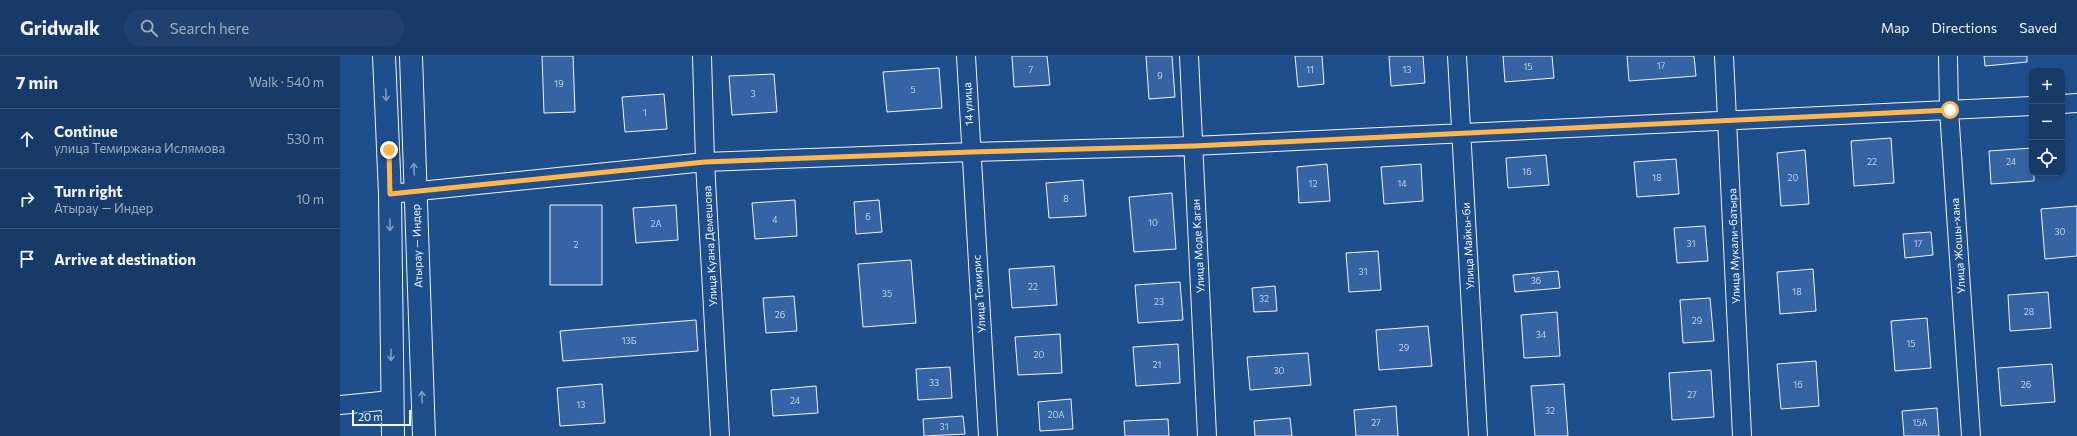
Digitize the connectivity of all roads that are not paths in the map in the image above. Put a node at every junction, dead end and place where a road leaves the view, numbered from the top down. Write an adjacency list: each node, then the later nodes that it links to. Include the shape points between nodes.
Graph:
1 (384, 56): 19 (main road, one-way to 19)
2 (411, 56): 18 (main road, Атырау — Индер, one-way to 2)
3 (702, 56): 17 (street, Улица Куана Демешова)
4 (966, 56): 16 (street, 14 улица)
5 (1189, 56): 15 (street, Улица Моде Каган)
6 (1457, 56): 14 (street, Улица Майкы-би)
7 (1724, 56): 13 (street, Улица Мукали-батыра)
8 (1948, 56): 12 (street, Улица Жошы-хана)
9 (2065, 104): 10 (street)
10 (2077, 104)
11 (2029, 106): 12 (street)
12 (1950, 110): 13 (street); 29 (street, Улица Жошы-хана)
13 (1728, 119): 14 (street); 28 (street, Улица Мукали-батыра)
14 (1461, 132): 15 (street); 27 (street, Улица Майкы-би)
15 (1194, 146): 16 (street); 26 (street, Улица Моде Каган)
16 (971, 152): 17 (street); 25 (street, Улица Томирис)
17 (705, 162): 18 (street); 24 (street, Улица Куана Демешова)
18 (415, 191): 19 (street); 23 (main road, Атырау — Индер, one-way to 18)
19 (390, 194): 20 (main road, one-way to 20)
20 (391, 400): 21 (street); 22 (main road)
21 (340, 405)
22 (393, 436)
23 (424, 436)
24 (720, 436)
25 (988, 436)
26 (1207, 436)
27 (1478, 436)
28 (1742, 436)
29 (1971, 436)

